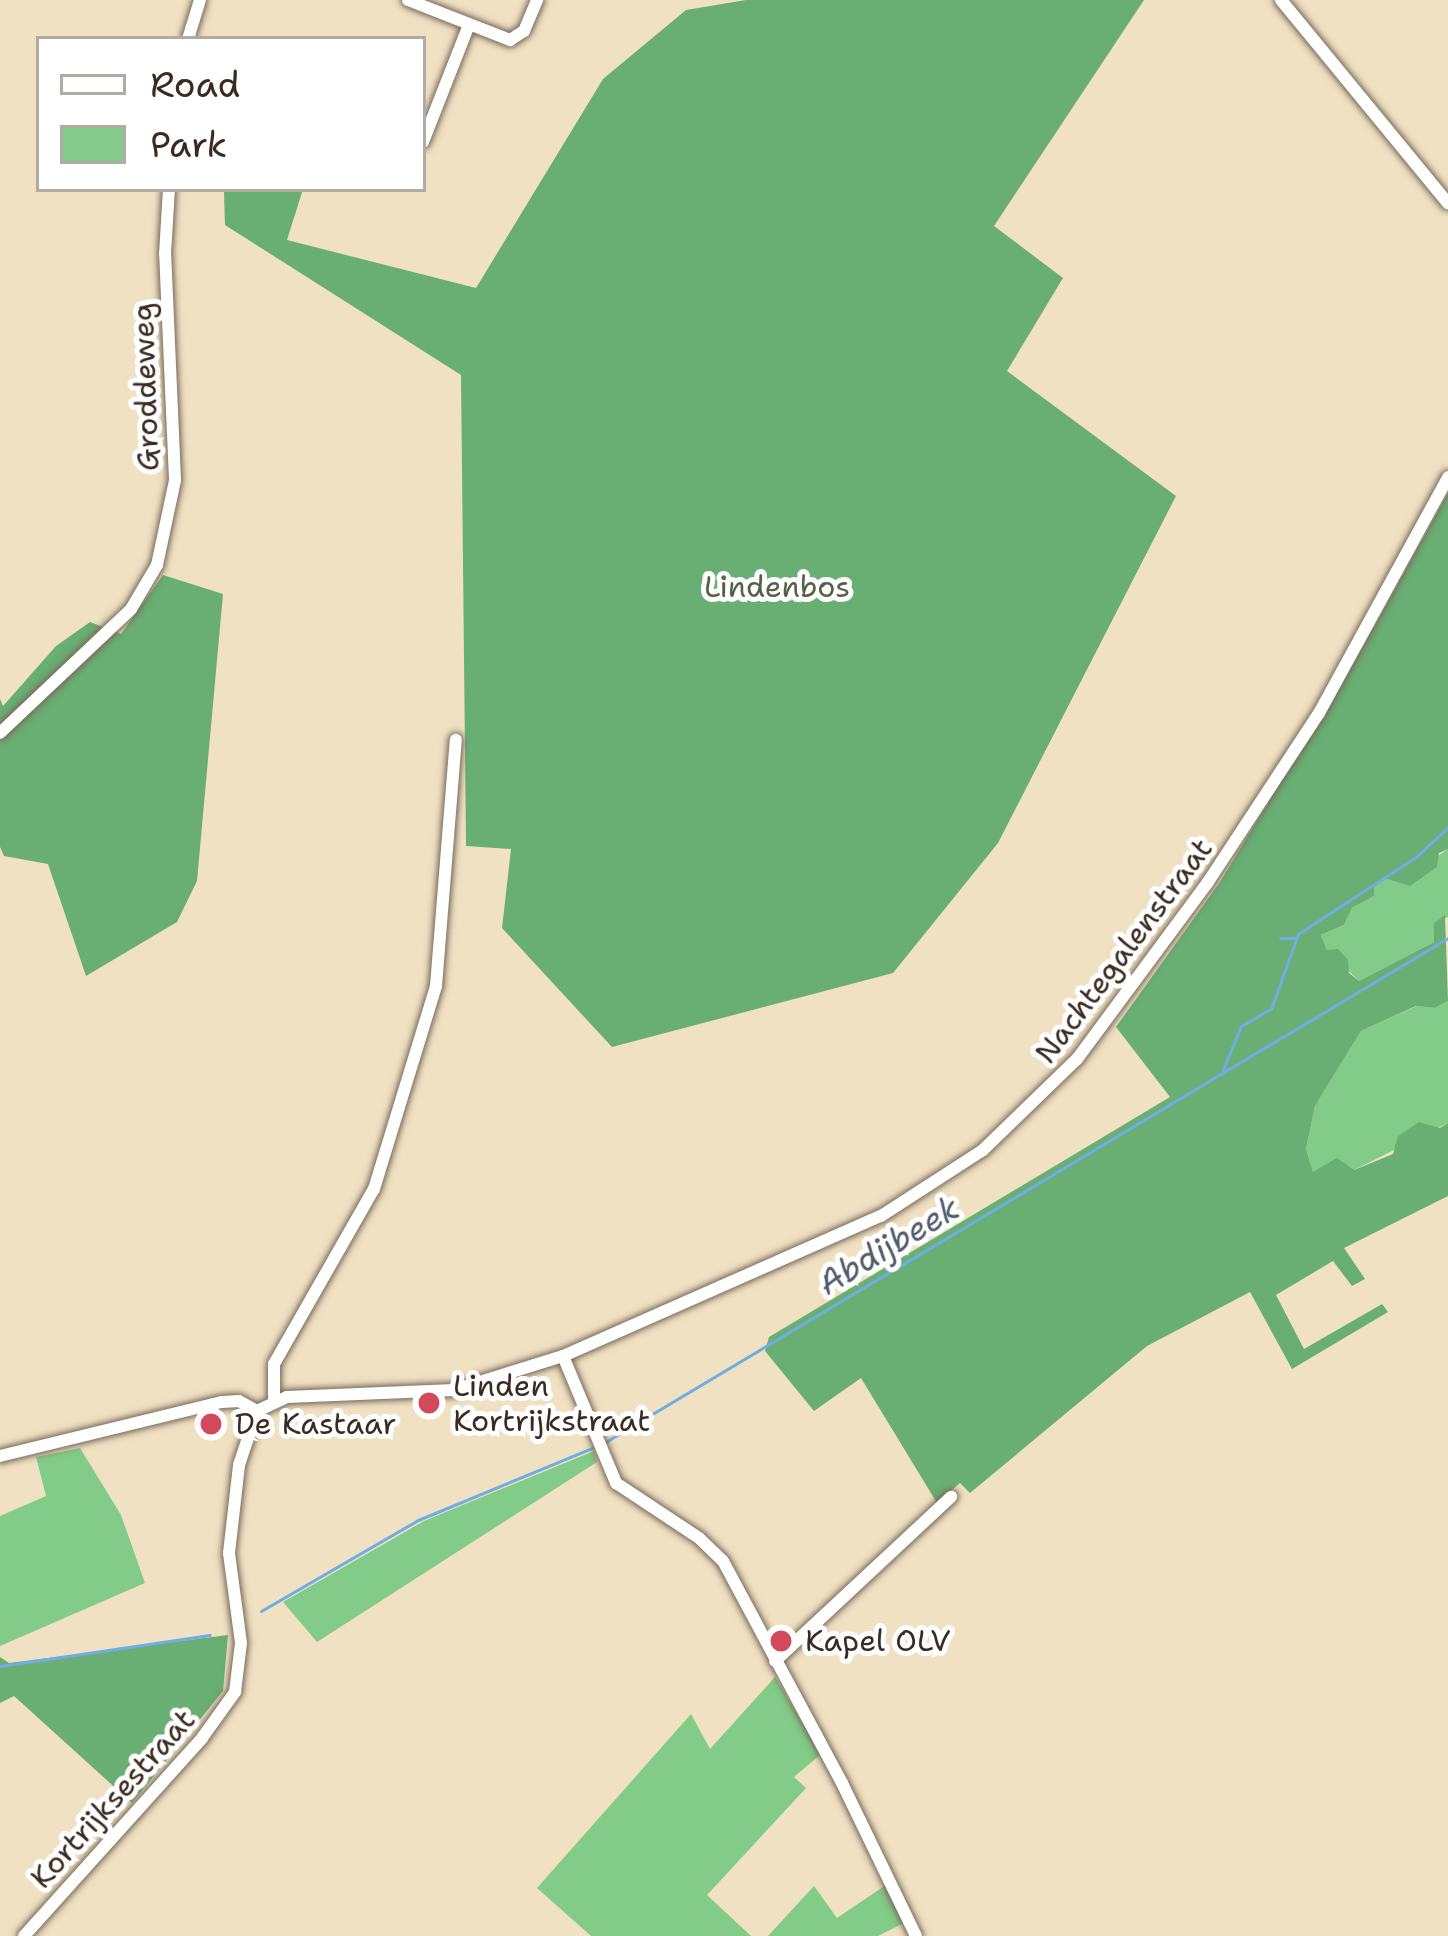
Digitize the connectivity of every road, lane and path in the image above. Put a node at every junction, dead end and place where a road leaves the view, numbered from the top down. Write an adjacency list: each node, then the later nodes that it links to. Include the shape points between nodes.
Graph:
1 (200, 0): 6 (street)
2 (408, 0): 5 (street)
3 (537, 0): 5 (street, via 524,31 510,40)
4 (1281, 0): 9 (street)
5 (468, 27): 7 (street)
6 (189, 36)
7 (426, 134)
8 (169, 192): 11 (street, Groddeweg, via 175,480 157,565 131,609)
9 (1448, 203)
10 (1448, 477): 13 (street, Nachtegalenstraat, via 1270,791 1053,1086 983,1150 881,1216)
11 (0, 733)
12 (456, 740): 14 (street, via 436,986 374,1189 274,1364)
13 (563, 1356): 14 (street, Nachtegalenstraat, via 454,1390); 18 (street, via 616,1483 712,1548)
14 (274, 1399): 15 (street)
15 (257, 1412): 16 (street, via 222,1402); 19 (street, Kortrijksestraat, via 239,1466 230,1538 241,1643 235,1693)
16 (0, 1456)
17 (950, 1497): 18 (street)
18 (776, 1661): 20 (street)
19 (24, 1936)
20 (916, 1936)

